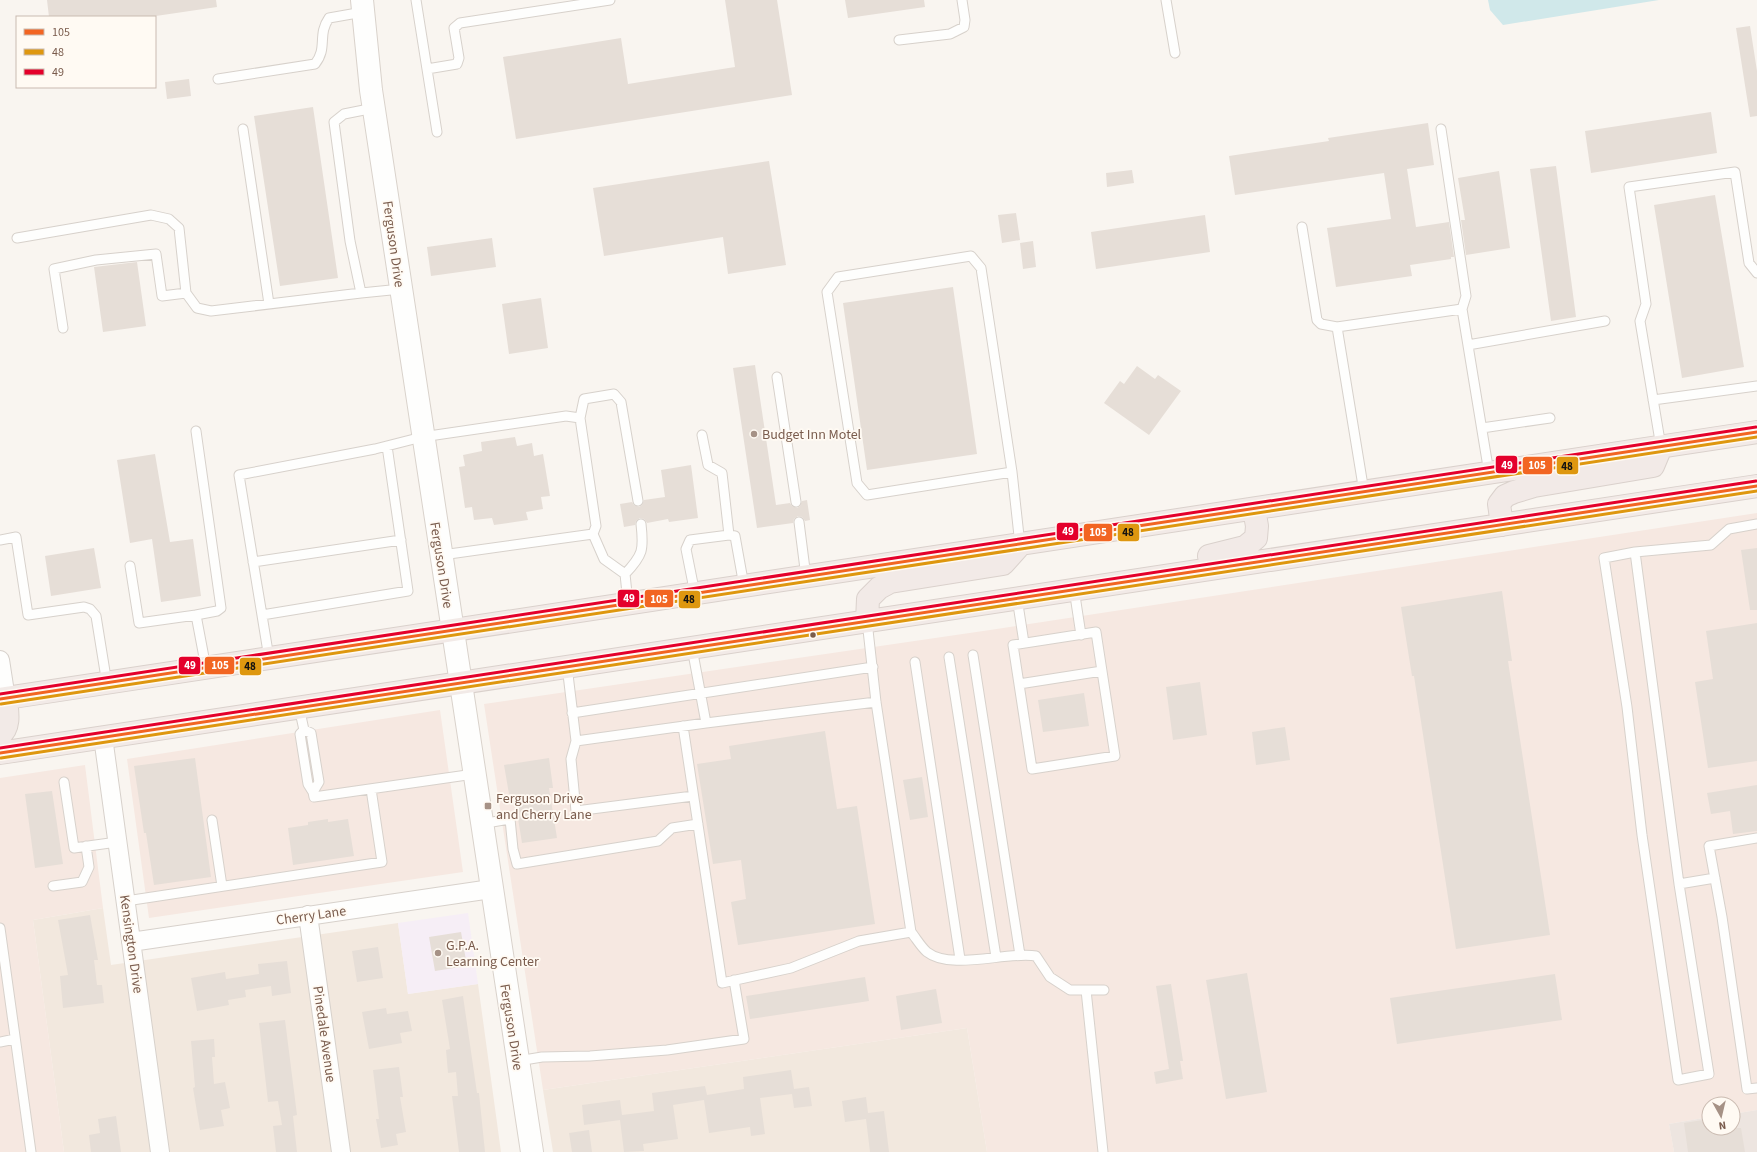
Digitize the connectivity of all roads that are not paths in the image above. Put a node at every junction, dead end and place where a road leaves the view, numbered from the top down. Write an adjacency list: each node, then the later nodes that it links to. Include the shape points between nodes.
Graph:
1 (416, 0): 8 (lane)
2 (610, 0): 8 (lane, via 460,23 454,28 459,58 457,64)
3 (962, 0): 6 (lane, via 965,20 964,27 958,31)
4 (1166, 0): 7 (lane)
5 (362, 6): 9 (lane, via 329,18 324,26 322,56 315,64); 10 (street, Ferguson Drive)
6 (899, 40)
7 (1175, 53)
8 (427, 69): 13 (lane)
9 (218, 80)
10 (374, 108): 17 (street, Ferguson Drive); 18 (lane, via 344,114 334,122 350,241)
11 (243, 129): 20 (lane)
12 (1441, 129): 21 (lane, via 1466,296)
13 (437, 132)
14 (1302, 227): 23 (lane, via 1317,320 1321,324)
15 (17, 238): 19 (lane, via 151,215 169,219 179,228)
16 (1757, 273): 28 (lane, via 1749,263 1734,172 1630,188 1646,304 1640,321)
17 (401, 289): 18 (lane); 35 (street, Ferguson Drive)
18 (361, 293): 20 (lane)
19 (186, 294): 20 (lane, via 197,308 211,311); 24 (lane, via 162,296 156,254 96,260 54,269)
20 (269, 304)
21 (1462, 309): 23 (lane); 25 (lane)
22 (1605, 321): 25 (lane)
23 (1337, 327): 41 (lane)
24 (63, 328)
25 (1468, 345): 31 (lane)
26 (777, 377): 43 (lane)
27 (1757, 386): 28 (lane)
28 (1652, 400): 37 (lane)
29 (580, 418): 35 (lane, via 566,416); 42 (lane, via 584,399 614,394 621,402); 49 (lane, via 596,526)
30 (1550, 418): 31 (lane)
31 (1482, 428): 39 (lane)
32 (196, 431): 66 (lane, via 221,608)
33 (1757, 432): 37 (highway)
34 (702, 435): 50 (lane, via 708,465 722,473)
35 (422, 437): 36 (lane); 55 (street, Ferguson Drive)
36 (387, 446): 52 (lane); 56 (lane, via 239,475)
37 (1662, 447): 39 (highway); 47 (highway, via 1653,466 1534,486 1514,492 1499,504)
38 (1012, 472): 38 (lane, via 981,268 971,256 838,276 828,292 857,483 867,495); 53 (lane)
39 (1489, 473): 41 (highway)
40 (1757, 486): 47 (highway)
41 (1364, 493): 44 (highway)
42 (638, 501)
43 (796, 502)
44 (1254, 509): 53 (highway); 60 (highway, via 1256,538 1245,547 1227,553 1117,572)
45 (799, 522): 59 (lane)
46 (641, 524): 58 (lane, via 644,546 636,562)
47 (1502, 524): 60 (highway)
48 (1757, 524): 54 (lane, via 1729,529 1711,545)
49 (593, 534): 55 (lane); 58 (lane, via 604,559)
50 (729, 535): 61 (lane, via 735,536); 63 (lane, via 690,540 686,549)
51 (0, 540): 83 (lane, via 16,537 28,615 84,606 96,616)
52 (401, 540): 56 (lane); 67 (lane, via 408,591)
53 (1020, 544): 59 (highway); 68 (highway, via 1003,564 890,582 868,599)
54 (1634, 552): 111 (lane); 111 (lane, via 1604,558 1678,1080 1709,1074)
55 (440, 555): 69 (street, Ferguson Drive)
56 (253, 562): 67 (lane)
57 (130, 566): 66 (lane, via 139,623)
58 (625, 574): 65 (lane)
59 (806, 577): 61 (highway)
60 (1100, 585): 62 (highway)
61 (744, 586): 63 (highway)
62 (1074, 589): 64 (highway); 70 (lane)
63 (694, 594): 65 (highway)
64 (1017, 598): 68 (highway); 71 (lane)
65 (628, 604): 69 (highway)
66 (196, 615): 79 (lane)
67 (262, 615): 75 (lane)
68 (867, 621): 72 (highway); 80 (lane)
69 (452, 631): 75 (highway); 82 (street, Ferguson Drive)
70 (1081, 635): 71 (lane); 81 (lane, via 1096,632)
71 (1024, 643): 84 (lane, via 1013,645)
72 (692, 647): 78 (highway); 85 (lane)
73 (973, 655): 120 (lane)
74 (949, 657): 121 (lane)
75 (269, 659): 79 (highway)
76 (0, 660): 86 (street)
77 (915, 662): 122 (lane)
78 (567, 666): 82 (highway); 89 (lane)
79 (206, 668): 83 (highway)
80 (873, 668): 85 (lane); 87 (lane)
81 (1102, 671): 84 (lane); 84 (lane, via 1115,756 1032,769)
82 (460, 682): 88 (highway); 99 (street, Ferguson Drive)
83 (107, 684): 86 (highway)
84 (1019, 684)
85 (701, 693): 89 (lane); 90 (lane)
86 (3, 699): 93 (highway, via 8,719 3,733)
87 (876, 702): 90 (lane); 118 (lane)
88 (299, 707): 92 (lane); 94 (highway)
89 (572, 712): 95 (lane)
90 (706, 723): 91 (lane)
91 (683, 726): 95 (lane); 103 (lane)
92 (304, 730): 97 (lane, via 311,733); 98 (lane, via 300,734)
93 (0, 734)
94 (103, 737): 96 (highway); 108 (street, Kensington Drive)
95 (576, 741): 103 (lane, via 571,759 576,811)
96 (0, 753)
97 (315, 757): 98 (lane); 102 (lane, via 319,782)
98 (304, 758): 102 (lane, via 308,784)
99 (474, 774): 101 (lane); 105 (street, Ferguson Drive)
100 (64, 782): 109 (lane, via 74,848)
101 (371, 789): 102 (lane, via 314,797); 113 (lane, via 382,862)
102 (313, 792)
103 (693, 796): 106 (lane)
104 (212, 820): 113 (lane)
105 (481, 824): 106 (lane, via 510,819 517,864 658,841 672,828); 114 (street, Ferguson Drive)
106 (698, 824): 123 (lane, via 722,983)
107 (1757, 838): 110 (lane, via 1710,846)
108 (118, 842): 109 (lane); 115 (street, Kensington Drive)
109 (86, 846): 112 (lane, via 89,867 82,882)
110 (1715, 878): 111 (lane); 129 (lane, via 1747,1089)
111 (1679, 884)
112 (53, 886)
113 (222, 886): 115 (lane)
114 (491, 889): 116 (street, Cherry Lane); 128 (street, Ferguson Drive)
115 (126, 901): 119 (street, Kensington Drive)
116 (308, 916): 119 (street, Cherry Lane); 132 (street, Pinedale Avenue)
117 (0, 928): 126 (lane)
118 (912, 932): 122 (lane, via 927,952 944,959); 123 (lane, via 859,941 791,968)
119 (131, 942): 131 (street, Kensington Drive)
120 (1020, 955): 121 (lane); 124 (lane, via 1036,956 1050,977 1070,990)
121 (996, 957): 122 (lane)
122 (960, 959)
123 (734, 980): 128 (lane, via 744,1039 667,1050 590,1056 542,1056)
124 (1086, 990): 125 (lane); 134 (lane)
125 (1104, 990)
126 (15, 1040): 127 (lane); 130 (lane)
127 (0, 1042)
128 (518, 1061): 133 (street, Ferguson Drive)
129 (1757, 1088)
130 (31, 1152)
131 (160, 1152)
132 (341, 1152)
133 (532, 1152)
134 (1103, 1152)

